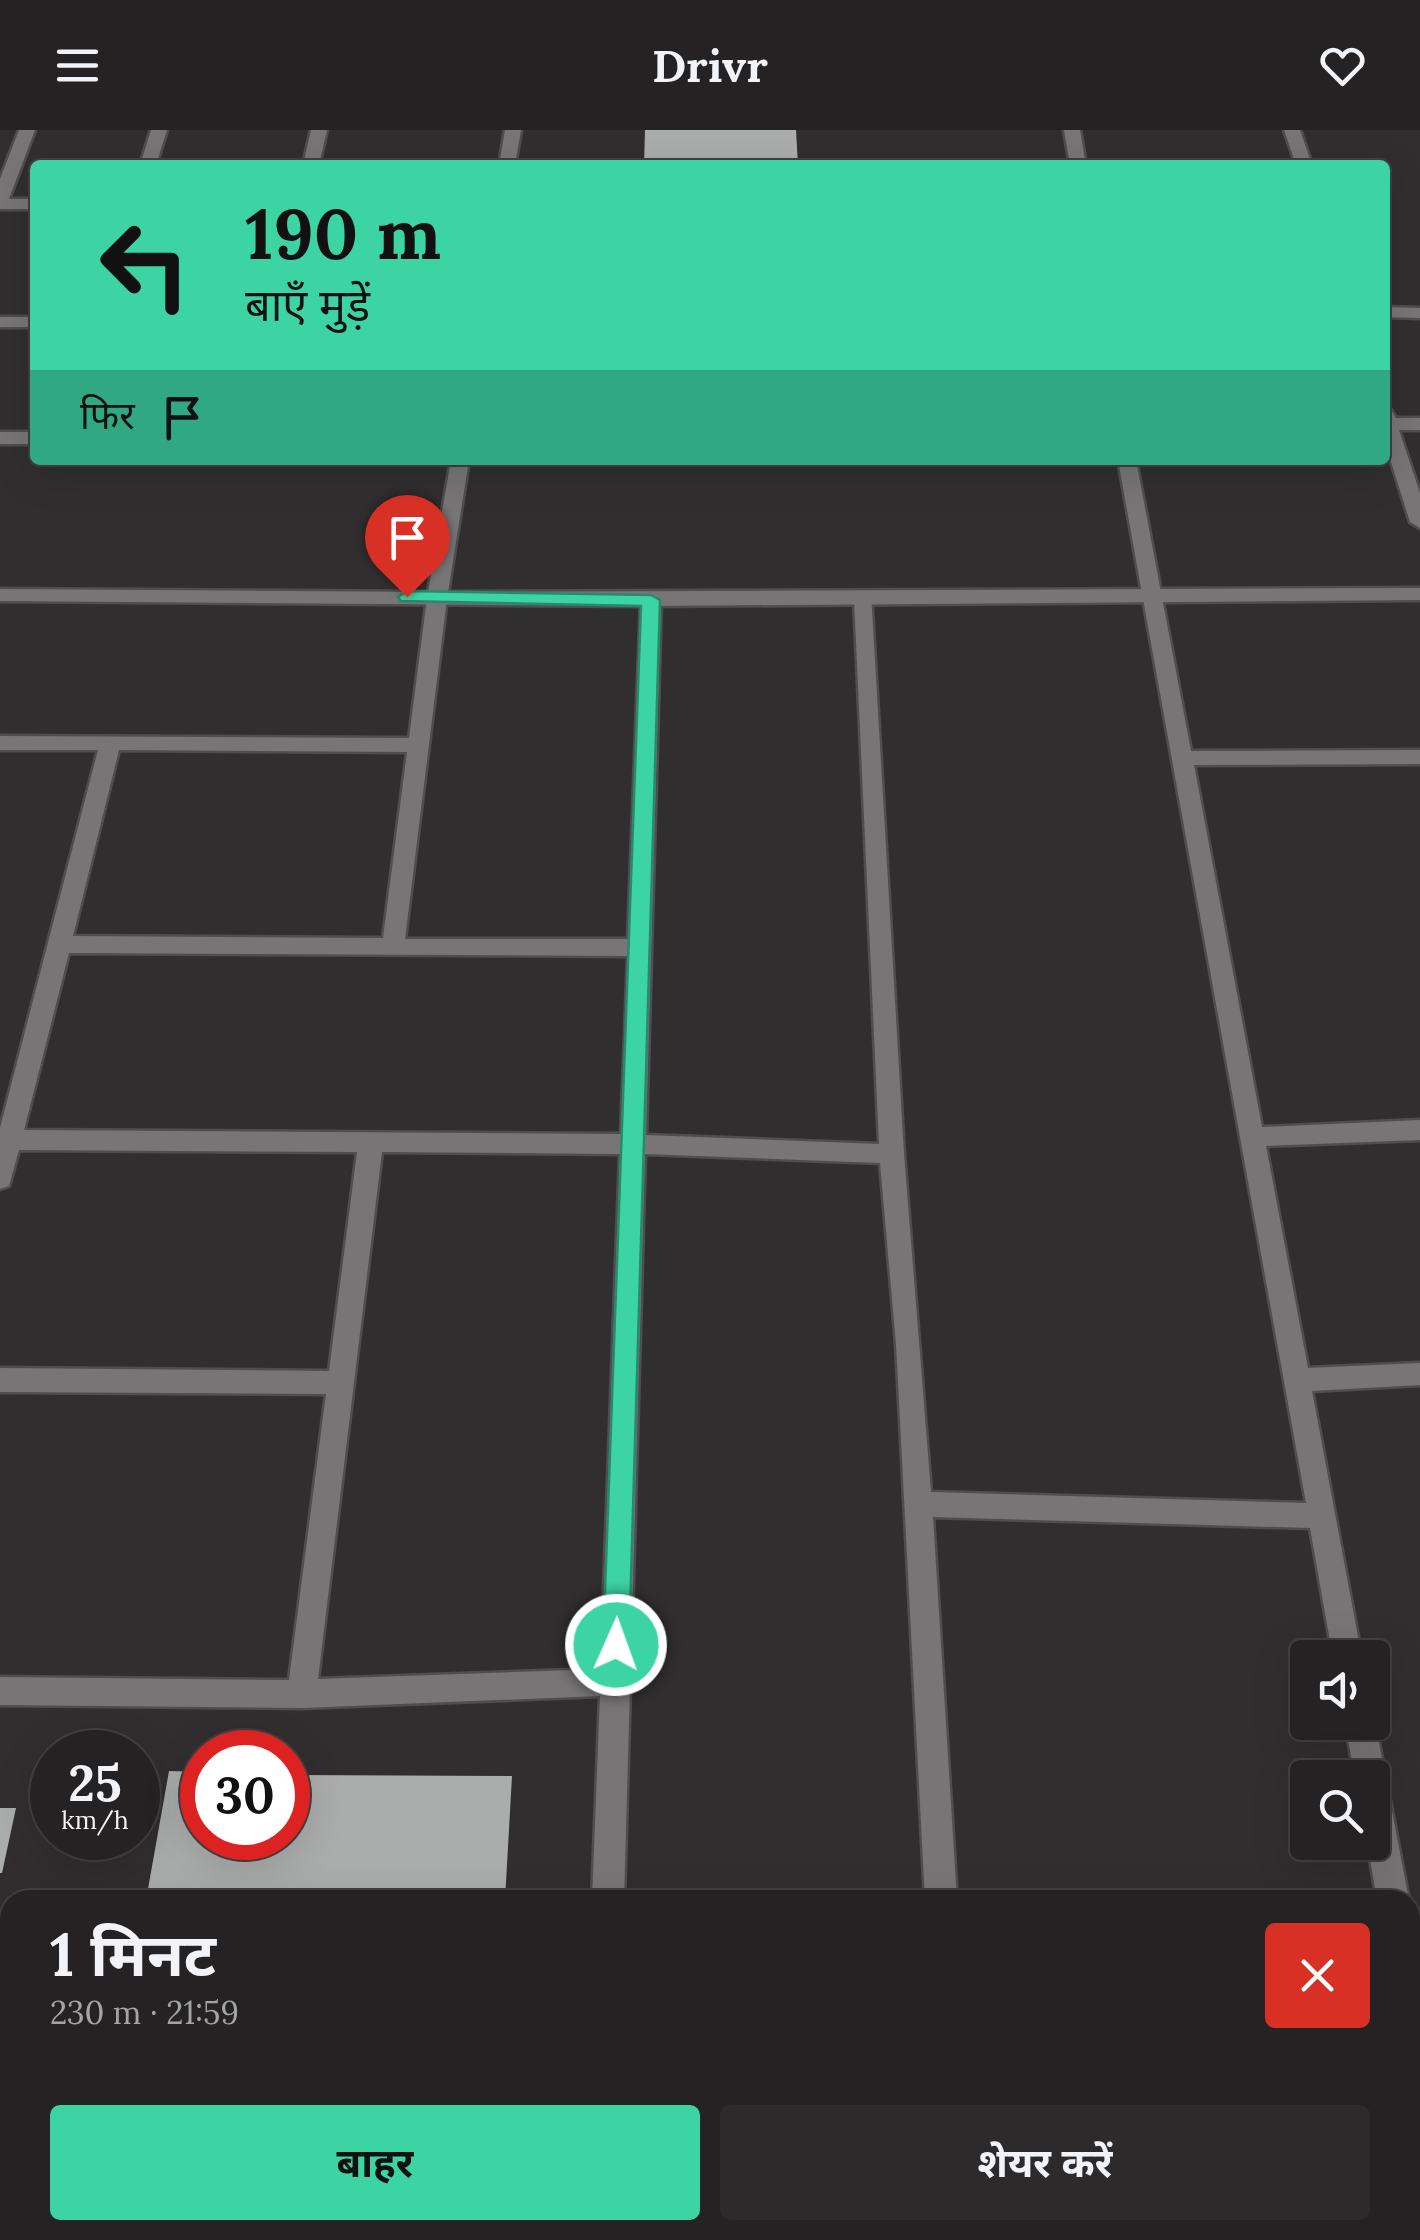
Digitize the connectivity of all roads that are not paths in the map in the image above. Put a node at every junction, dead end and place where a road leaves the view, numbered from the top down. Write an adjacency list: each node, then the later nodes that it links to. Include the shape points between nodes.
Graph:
1 (27, 130): 12 (street)
2 (159, 130): 7 (street)
3 (319, 130): 8 (street)
4 (512, 130): 9 (street)
5 (1072, 130): 10 (street)
6 (1292, 130): 11 (street)
7 (150, 160)
8 (313, 160)
9 (508, 160)
10 (1077, 160)
11 (1302, 160)
12 (0, 202): 13 (street)
13 (30, 204)
14 (1390, 312): 15 (street)
15 (1420, 313)
16 (0, 322): 17 (street)
17 (30, 322)
18 (1390, 419): 19 (street)
19 (1420, 424)
20 (1390, 428): 25 (street)
21 (0, 438): 22 (street)
22 (30, 438)
23 (459, 465): 29 (street)
24 (1127, 465): 28 (street)
25 (1420, 522)
26 (1420, 594): 28 (street)
27 (0, 595): 29 (street)
28 (1149, 595): 30 (street); 36 (street)
29 (437, 598): 31 (street); 34 (street)
30 (864, 598): 31 (street); 45 (street)
31 (651, 600): 39 (street)
32 (0, 743): 33 (street)
33 (110, 743): 34 (street); 37 (street)
34 (418, 745): 38 (street)
35 (1420, 757): 36 (street)
36 (1180, 758): 41 (street)
37 (60, 944): 38 (street); 42 (street)
38 (393, 947): 39 (street)
39 (639, 948): 44 (street)
40 (1420, 1130): 41 (street)
41 (1251, 1137): 49 (street)
42 (10, 1140): 43 (street); 46 (street)
43 (370, 1142): 44 (street); 50 (street)
44 (633, 1144): 45 (street); 54 (street)
45 (892, 1154): 51 (street)
46 (0, 1179)
47 (1420, 1374): 49 (street)
48 (0, 1380): 50 (street)
49 (1296, 1380): 52 (street)
50 (341, 1383): 56 (street)
51 (919, 1504): 52 (street); 59 (street)
52 (1321, 1516): 53 (street)
53 (1345, 1640)
54 (615, 1682): 56 (street); 58 (street)
55 (0, 1691): 56 (street)
56 (302, 1694)
57 (1386, 1860): 60 (street)
58 (608, 1890)
59 (941, 1890)
60 (1392, 1890)

